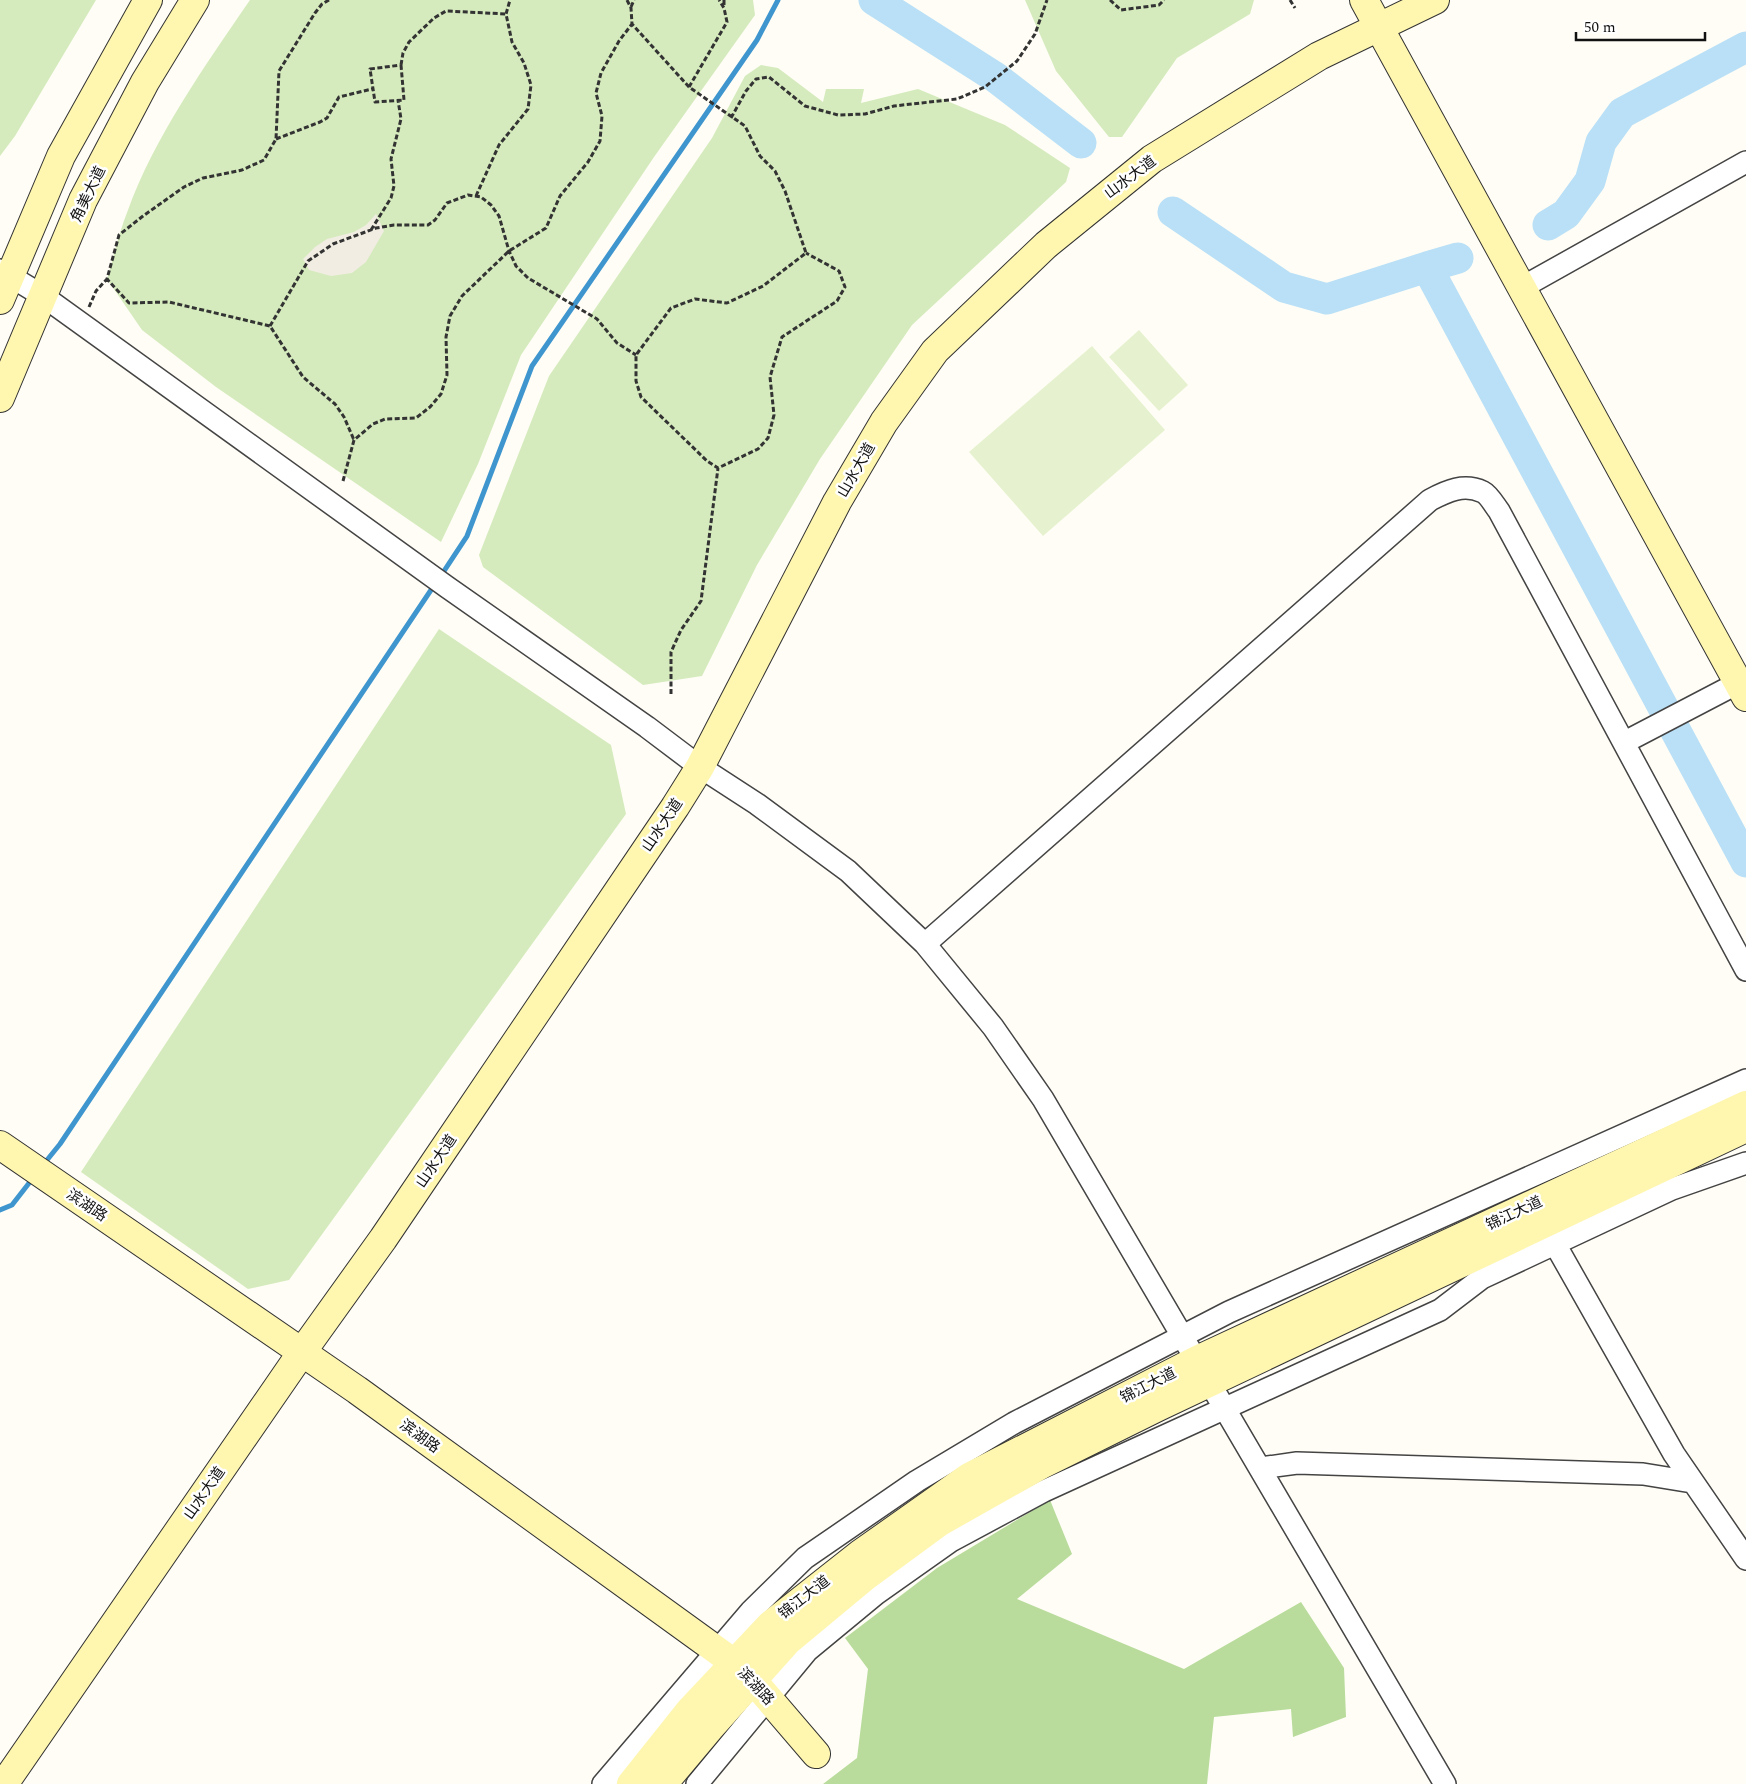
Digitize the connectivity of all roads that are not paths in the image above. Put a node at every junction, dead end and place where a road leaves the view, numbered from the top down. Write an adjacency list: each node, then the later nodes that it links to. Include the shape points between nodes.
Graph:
1 (148, 0): 7 (street, via 61,156)
2 (195, 0): 9 (street, 角美大道, via 145,82 83,200)
3 (1364, 0): 5 (street)
4 (1435, 0): 5 (street, 山水大道)
5 (1378, 26): 8 (street); 13 (street, 山水大道, via 1319,56 1152,160 1046,245 935,351 884,422 837,502)
6 (1746, 162): 8 (street)
7 (3, 282): 9 (street)
8 (1521, 288): 11 (street)
9 (43, 296): 10 (street, 角美大道); 13 (street)
10 (0, 398)
11 (1742, 690): 12 (street, via 1700,702)
12 (1633, 737): 14 (street, via 1499,511 1485,493 1465,488 1448,490 1430,500); 15 (street)
13 (700, 767): 14 (street, via 848,871); 23 (street, 山水大道, via 388,1231)
14 (925, 944): 22 (street, via 993,1026 1043,1098)
15 (1746, 970)
16 (1746, 1080): 22 (street, via 1229,1312)
17 (1746, 1105): 24 (street, 锦江大道)
18 (1746, 1128): 24 (street, 锦江大道)
19 (0, 1145): 23 (street, 滨湖路)
20 (1746, 1163): 21 (street, via 1672,1189)
21 (1555, 1244): 25 (street, via 1482,1278 1440,1310); 27 (street)
22 (1183, 1336): 24 (street); 29 (street, via 1014,1423 917,1481 804,1558 751,1611)
23 (302, 1352): 29 (street, 滨湖路); 31 (street, 山水大道)
24 (1204, 1371): 25 (street); 29 (street, 锦江大道, via 940,1522)
25 (1227, 1409): 26 (street); 29 (street, via 1044,1491 951,1541 876,1594 807,1651)
26 (1261, 1468): 27 (street, via 1297,1464 1643,1474); 36 (street)
27 (1692, 1482): 28 (street)
28 (1746, 1559)
29 (743, 1673): 30 (street, 滨湖路); 32 (street); 33 (street, 锦江大道, via 690,1710); 34 (street, 锦江大道); 35 (street)
30 (816, 1754)
31 (4, 1784)
32 (604, 1784)
33 (630, 1784)
34 (663, 1784)
35 (697, 1784)
36 (1445, 1784)

